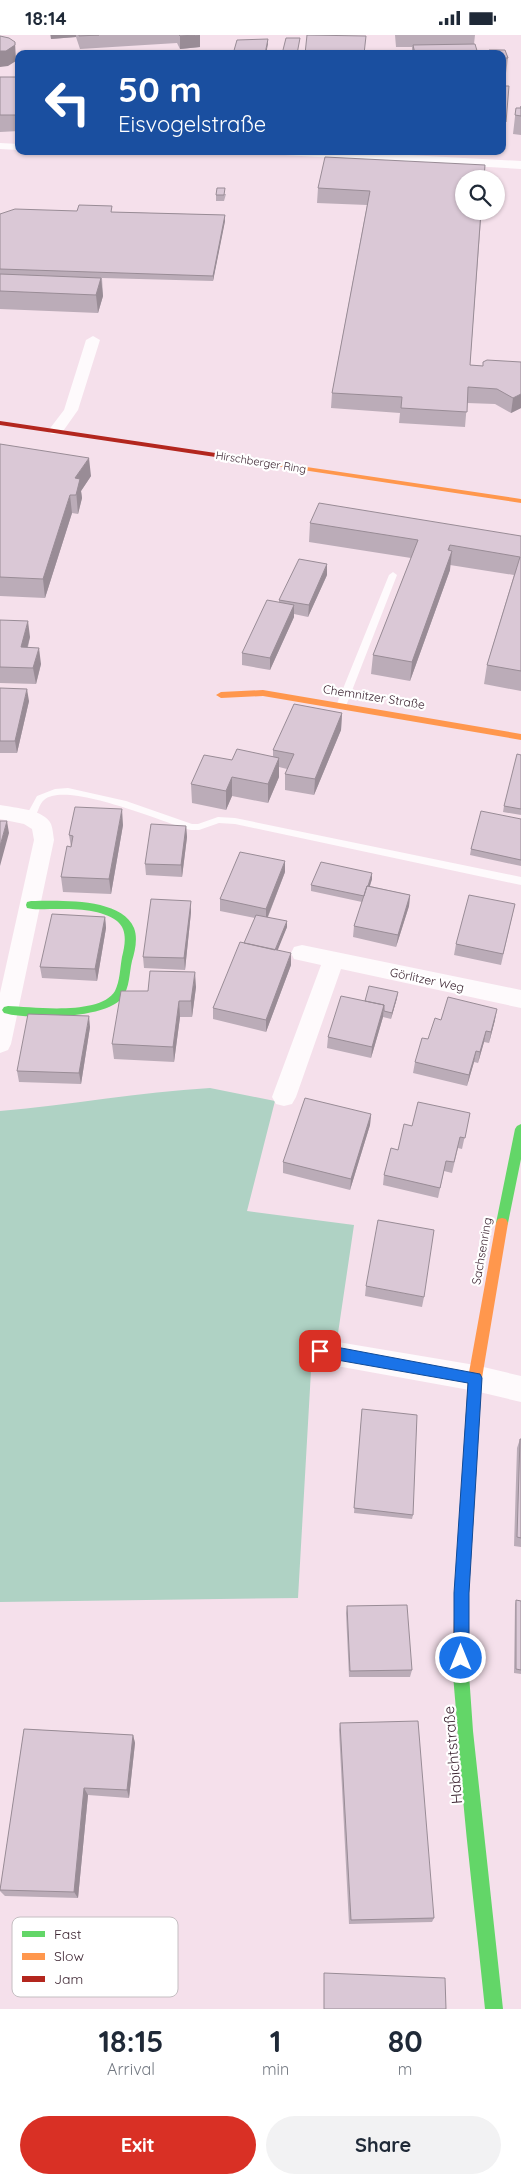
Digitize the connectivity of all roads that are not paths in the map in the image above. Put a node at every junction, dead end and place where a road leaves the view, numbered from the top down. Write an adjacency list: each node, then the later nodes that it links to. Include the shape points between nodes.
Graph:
1 (0, 146): 2 (street)
2 (15, 147)
3 (339, 155): 4 (street)
4 (521, 165)
5 (93, 340): 7 (street, via 71,410)
6 (0, 423): 7 (street, Hirschberger Ring)
7 (56, 431): 8 (street, Hirschberger Ring)
8 (521, 501)
9 (392, 575): 11 (lane)
10 (221, 695): 11 (street, Chemnitzer Straße, via 263,693)
11 (341, 706): 12 (street, Chemnitzer Straße)
12 (521, 737)
13 (0, 812): 14 (street)
14 (30, 818): 15 (lane, via 40,797 55,792 74,793 191,827 218,820 235,821); 16 (street, via 42,826 44,840)
15 (521, 881)
16 (30, 905): 20 (street); 20 (street, via 102,908 116,913 126,922 132,934 122,990 112,1001 81,1011)
17 (302, 953): 18 (street, Görlitzer Weg)
18 (334, 960): 19 (street, Görlitzer Weg); 22 (street)
19 (521, 999)
20 (8, 1009): 21 (street)
21 (0, 1044)
22 (284, 1097)
23 (521, 1129): 25 (street, Sachsenring, via 494,1260)
24 (320, 1351): 25 (street)
25 (475, 1378): 26 (street); 27 (street, Habichtstraße, via 462,1593 461,1674)
26 (521, 1389)
27 (494, 2009)

